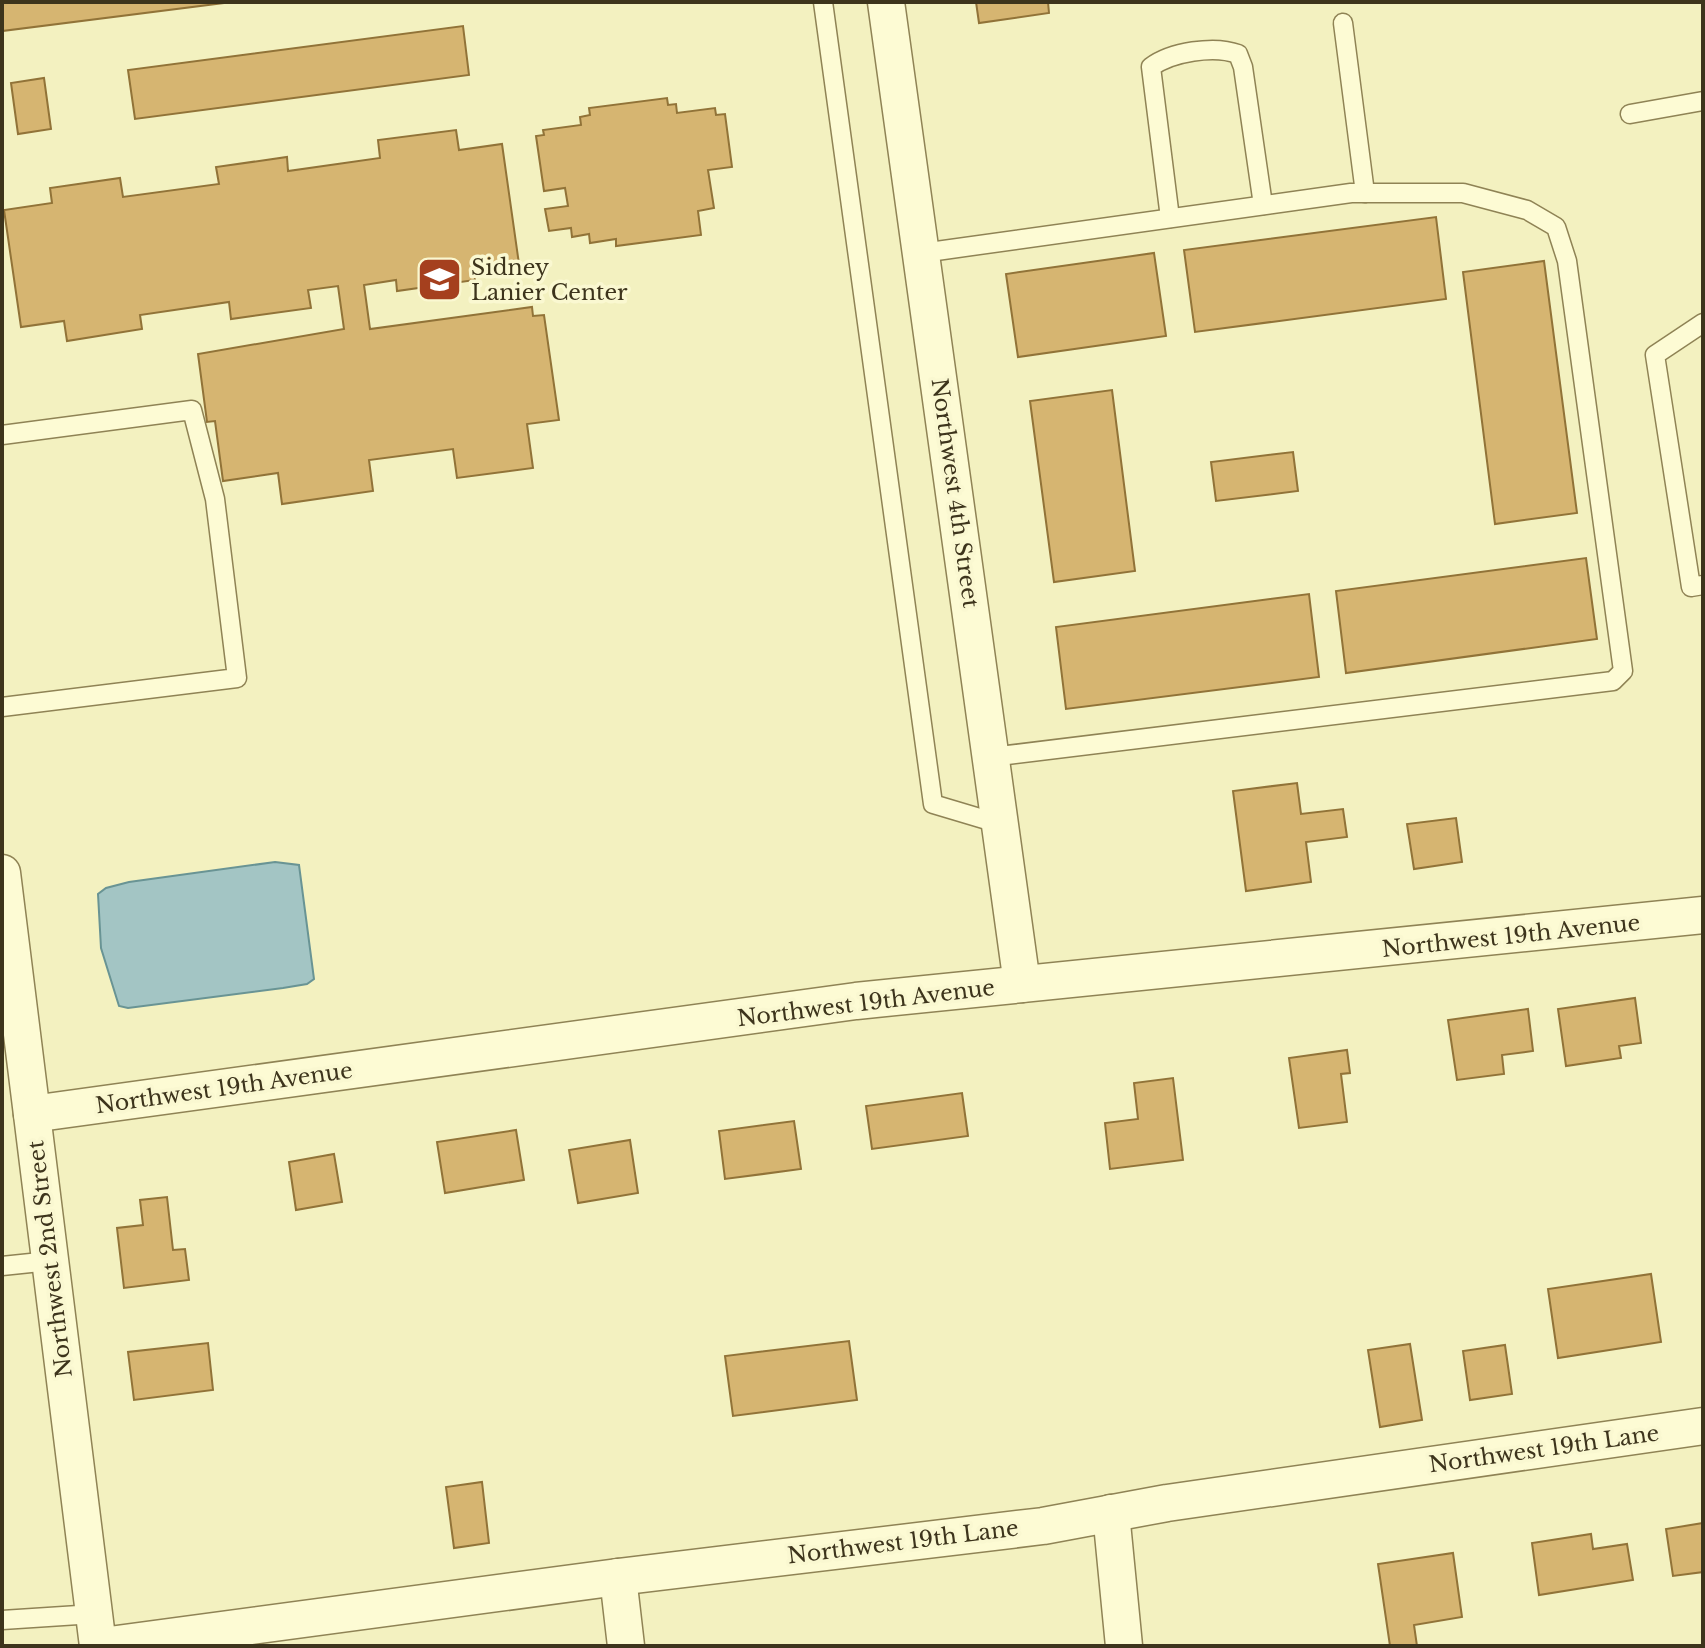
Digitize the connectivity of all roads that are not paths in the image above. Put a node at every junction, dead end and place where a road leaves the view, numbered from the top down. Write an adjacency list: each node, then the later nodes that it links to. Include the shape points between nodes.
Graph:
1 (823, 2): 15 (lane, via 933,804)
2 (886, 2): 9 (street, Northwest 4th Street)
3 (1343, 23): 6 (lane)
4 (1703, 101): 5 (lane)
5 (1630, 114)
6 (1365, 193): 7 (lane); 14 (lane, via 1463,193 1527,210 1556,227 1567,261 1623,671 1613,681)
7 (1263, 205): 8 (lane); 8 (lane, via 1243,67 1238,54 1223,49 1162,59 1151,67)
8 (1170, 218): 9 (lane)
9 (922, 253): 14 (street, Northwest 4th Street)
10 (1703, 323): 12 (lane, via 1655,355 1691,587)
11 (2, 435): 13 (lane, via 192,410 215,499 237,678)
12 (1703, 585)
13 (2, 707)
14 (991, 757): 15 (street, Northwest 4th Street)
15 (1000, 824): 18 (street, Northwest 4th Street)
16 (2, 873): 19 (street, Northwest 2nd Street)
17 (1703, 915): 18 (street, Northwest 19th Avenue)
18 (1022, 984): 20 (street, Northwest 19th Avenue, via 856,1001)
19 (9, 986): 20 (street, Northwest 2nd Street)
20 (32, 1114): 21 (street, Northwest 2nd Street)
21 (50, 1261): 22 (lane); 27 (street, Northwest 2nd Street)
22 (2, 1266)
23 (1703, 1426): 24 (street, Northwest 19th Lane)
24 (1111, 1513): 25 (street, Northwest 19th Lane, via 1043,1526); 29 (street)
25 (618, 1577): 27 (street, Northwest 19th Lane); 28 (street)
26 (2, 1620): 27 (lane)
27 (98, 1635)
28 (626, 1646)
29 (1124, 1646)

